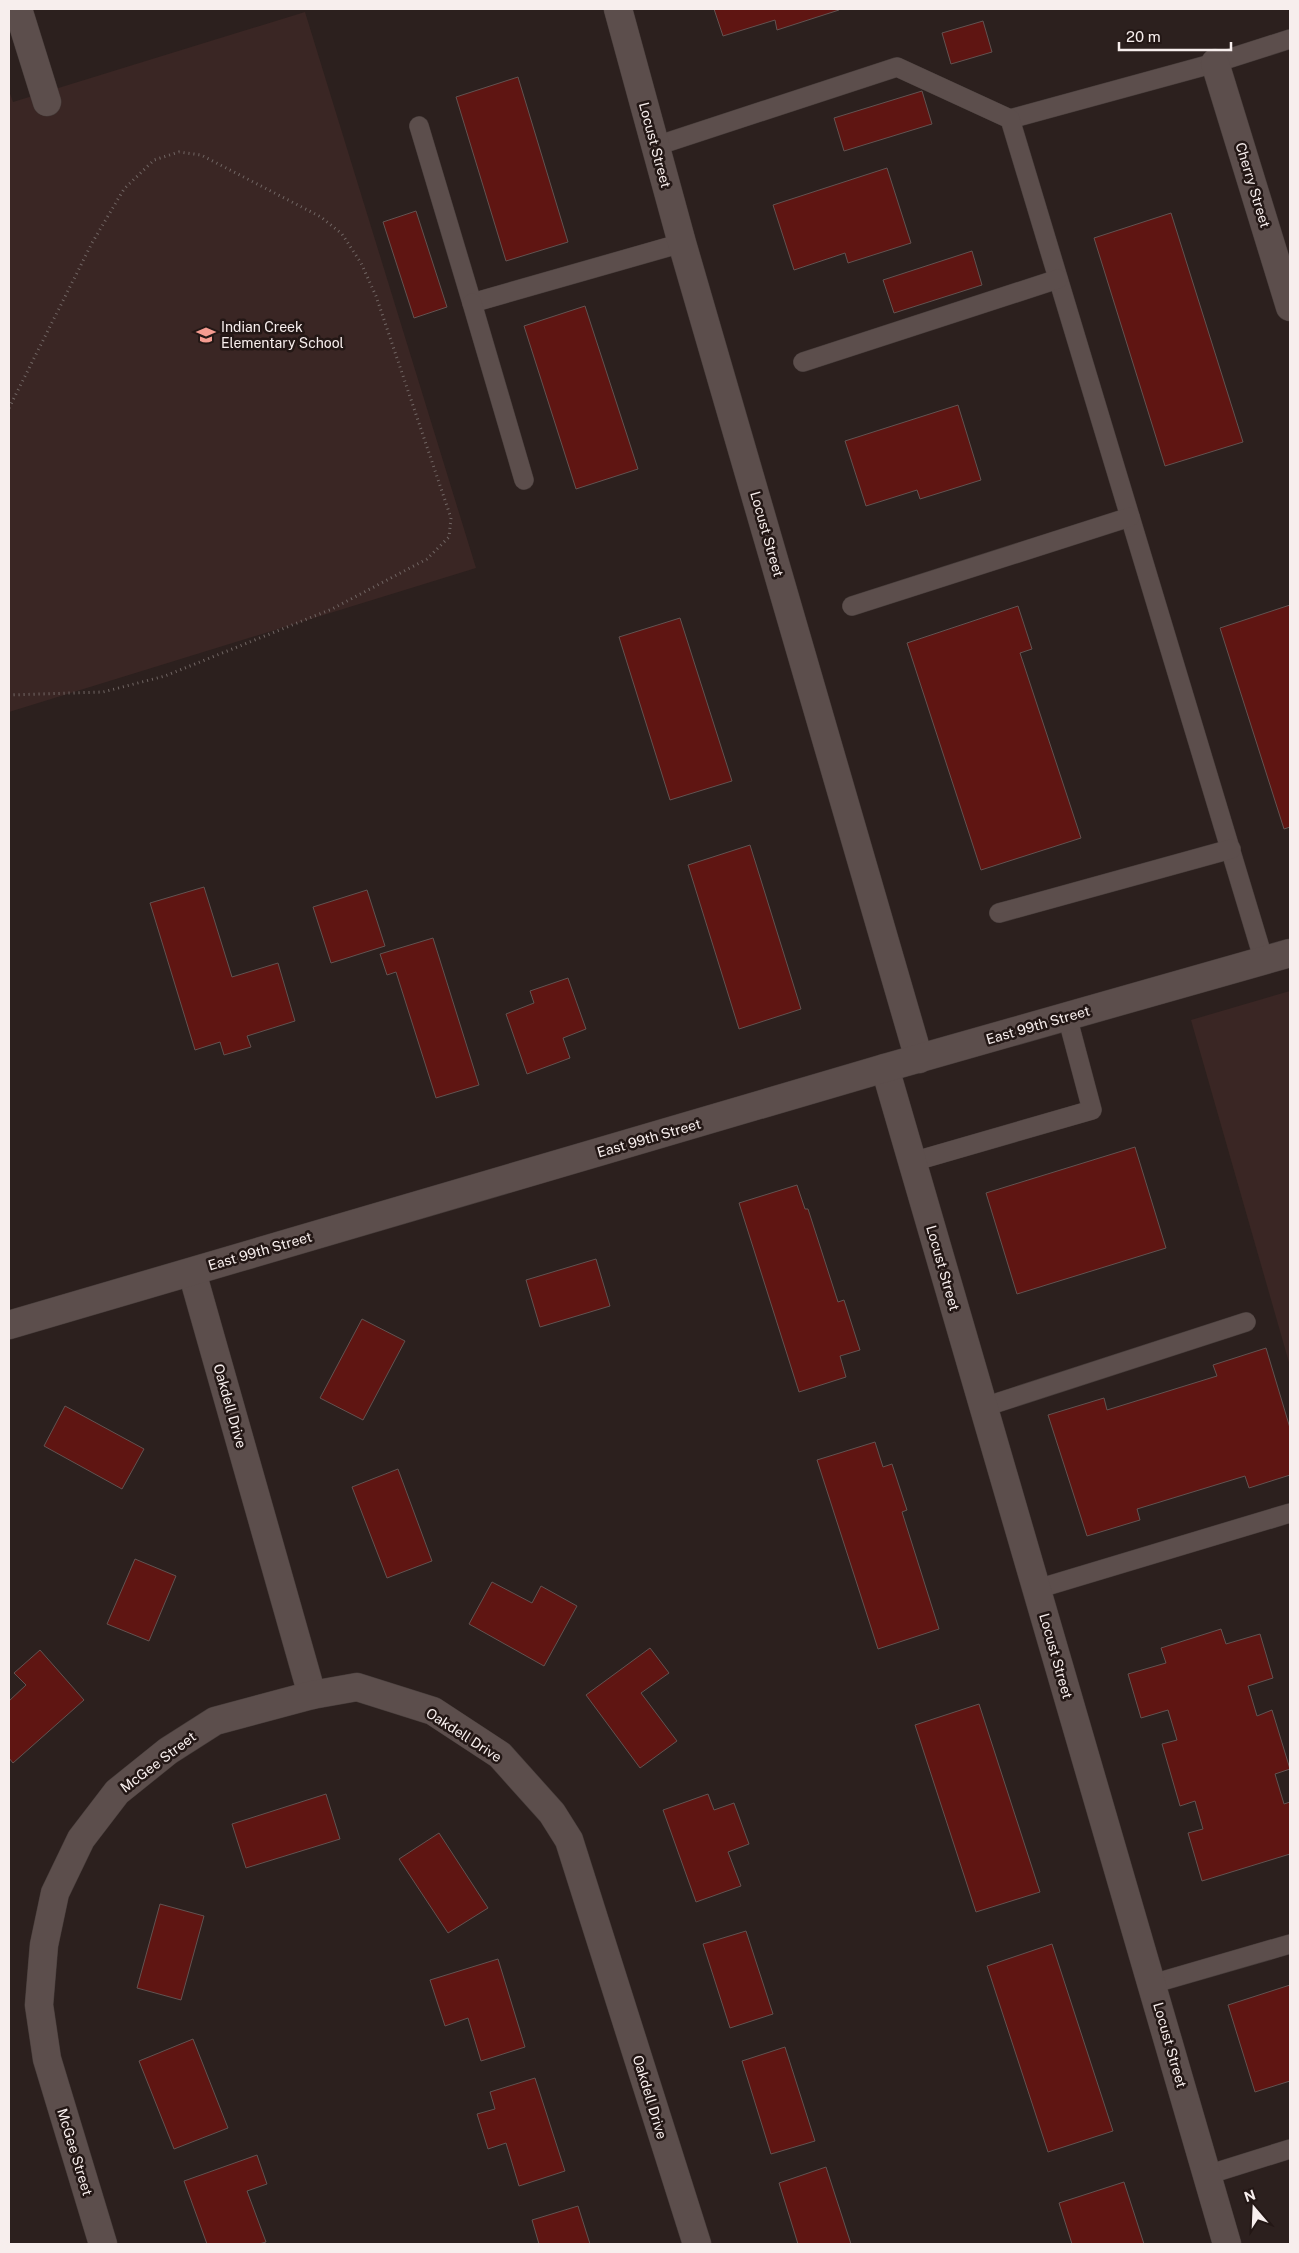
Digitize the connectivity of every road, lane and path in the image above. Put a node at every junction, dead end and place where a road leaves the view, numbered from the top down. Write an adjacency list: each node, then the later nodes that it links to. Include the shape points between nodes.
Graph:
1 (18, 9): 5 (street)
2 (618, 9): 8 (street, Locust Street)
3 (1290, 39): 4 (lane)
4 (1215, 63): 6 (lane); 12 (street, Cherry Street)
5 (47, 102)
6 (1010, 118): 8 (lane, via 897,67); 10 (lane)
7 (419, 126): 11 (lane)
8 (656, 146): 9 (street, Locust Street)
9 (682, 243): 11 (lane); 24 (street, Locust Street)
10 (1058, 279): 13 (lane); 16 (lane)
11 (472, 303): 15 (lane)
12 (1290, 307)
13 (803, 362)
14 (9, 408): 18 (path, via 92,243 124,189 154,160 179,152 200,155 321,217 342,234 361,263 376,296 451,518 449,537 428,559 332,610 165,676 103,692)
15 (524, 480)
16 (1130, 517): 17 (lane); 19 (lane)
17 (852, 606)
18 (9, 695)
19 (1231, 850): 20 (lane); 22 (lane)
20 (999, 913)
21 (1290, 953): 22 (street, East 99th Street)
22 (1264, 961): 23 (street, East 99th Street)
23 (1067, 1016): 24 (street, East 99th Street); 26 (lane, via 1092,1110)
24 (919, 1059): 25 (street, East 99th Street)
25 (885, 1068): 26 (street, Locust Street); 27 (street, East 99th Street)
26 (912, 1162): 30 (street, Locust Street)
27 (192, 1272): 29 (street, East 99th Street); 33 (street, Oakdell Drive)
28 (1246, 1322): 30 (lane)
29 (9, 1325)
30 (984, 1407): 32 (street, Locust Street)
31 (1290, 1513): 32 (lane)
32 (1037, 1589): 35 (street, Locust Street)
33 (312, 1695): 38 (street, McGee Street, via 216,1721 168,1751 117,1792 81,1839 55,1893 44,1945 39,2005 45,2050); 39 (street, Oakdell Drive, via 357,1687 433,1711 500,1755 552,1813 569,1840)
34 (1290, 1944): 35 (lane)
35 (1152, 1984): 37 (street, Locust Street)
36 (1290, 2149): 37 (lane)
37 (1207, 2175): 40 (street, Locust Street)
38 (103, 2244)
39 (697, 2244)
40 (1228, 2244)

